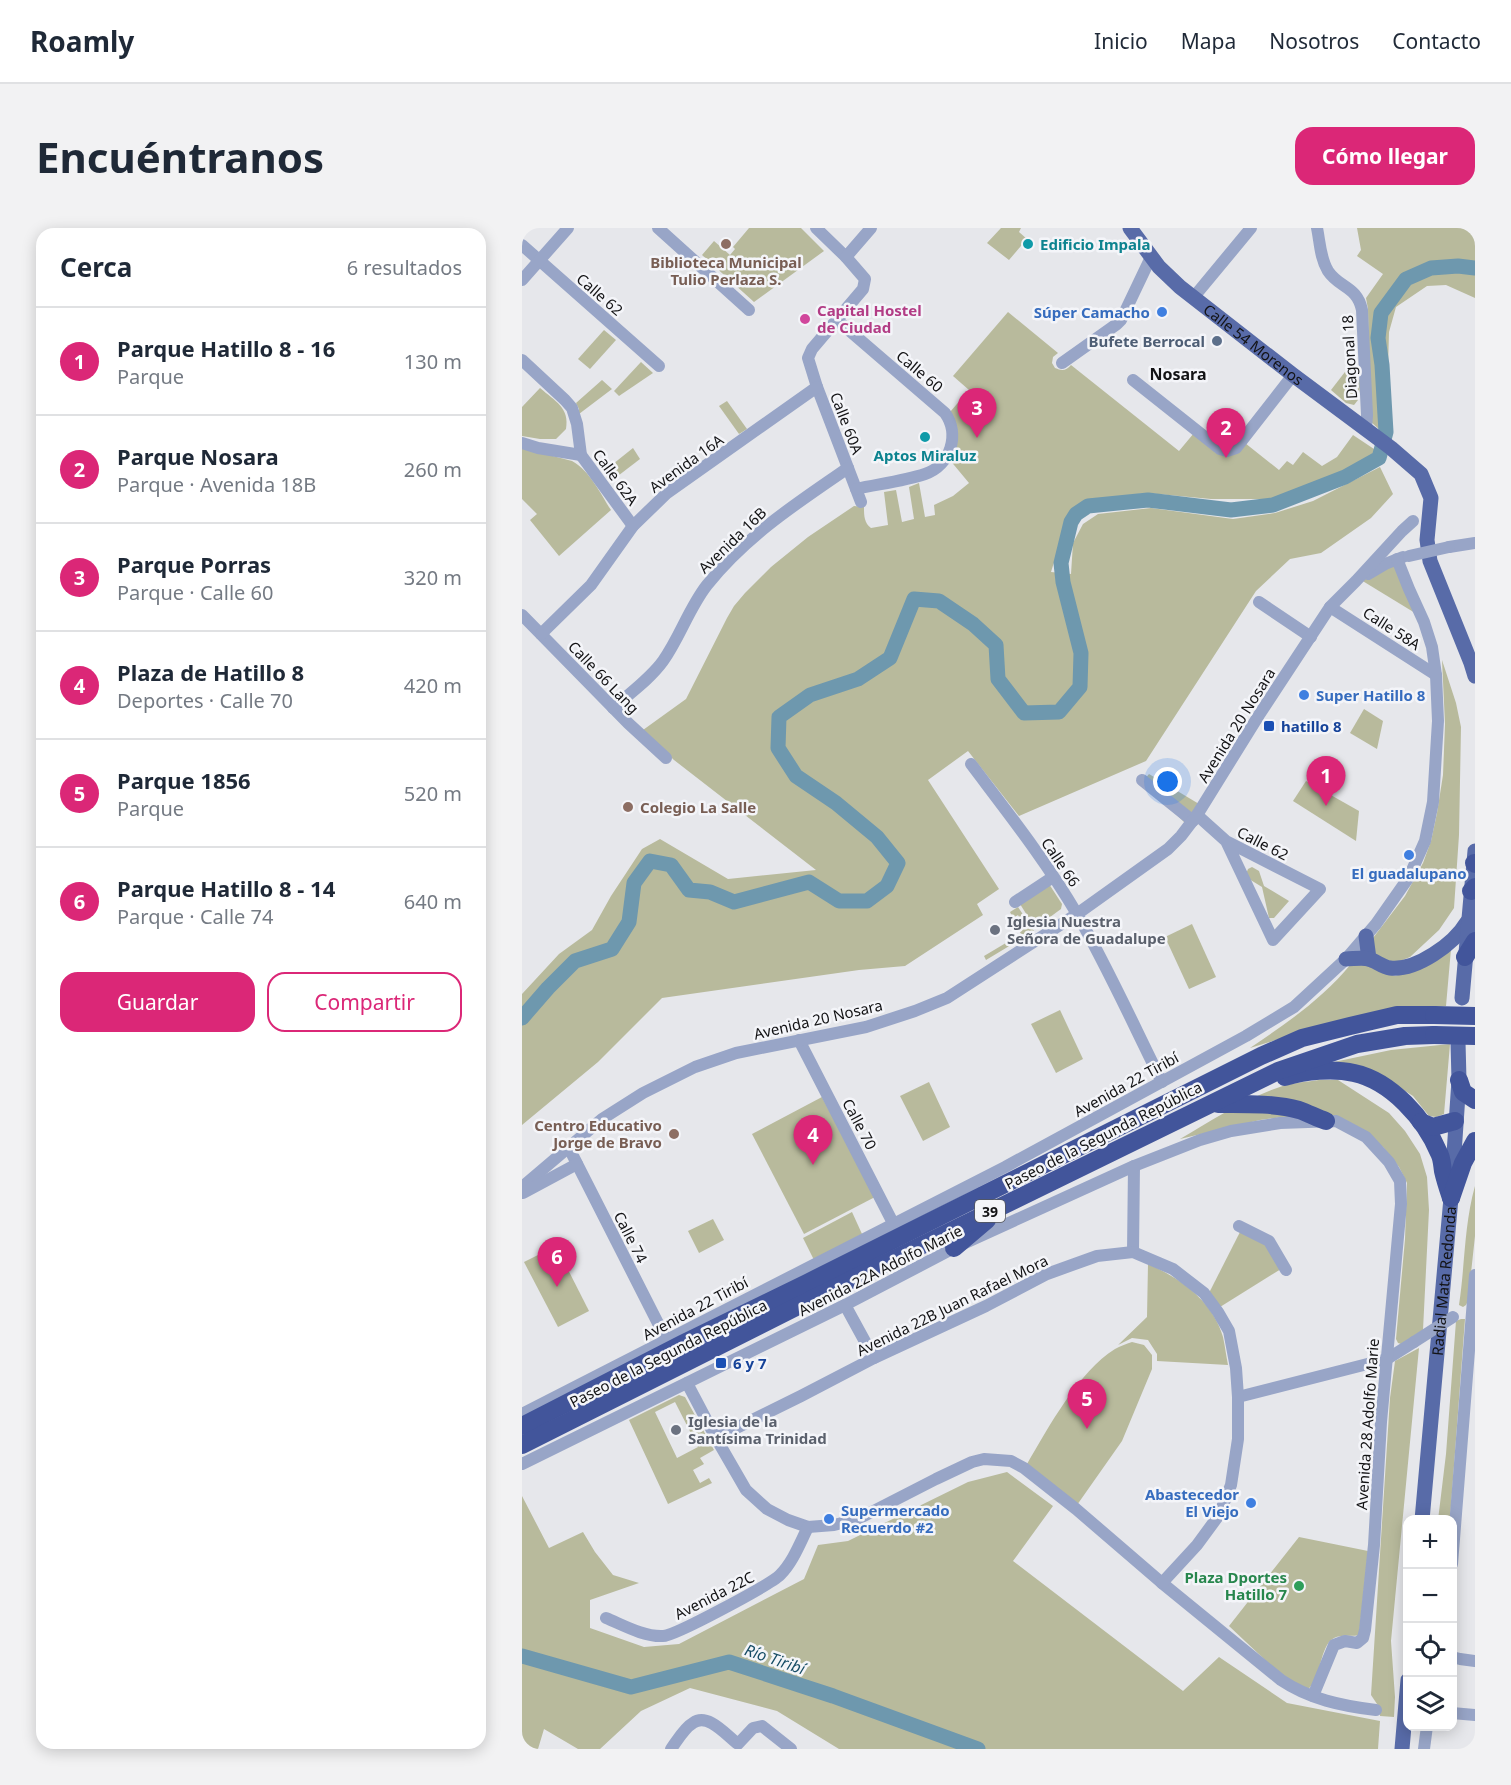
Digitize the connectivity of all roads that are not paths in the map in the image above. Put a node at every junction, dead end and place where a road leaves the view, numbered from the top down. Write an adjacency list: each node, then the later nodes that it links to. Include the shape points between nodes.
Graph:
1 (568, 228): 11 (street)
2 (658, 228): 14 (street)
3 (816, 228): 9 (street)
4 (871, 228): 9 (street)
5 (1130, 228): 10 (main road, Calle 54 Morenos)
6 (1251, 228): 13 (street)
7 (1317, 228): 21 (street, Diagonal 18, via 1328,272 1357,295 1360,302)
8 (522, 244): 11 (street, Calle 62)
9 (846, 257): 15 (street, via 865,282)
10 (1152, 257): 13 (main road, Calle 54 Morenos); 17 (street, via 1121,320)
11 (540, 260): 12 (street); 18 (street, Calle 62)
12 (522, 280)
13 (1193, 298): 19 (main road, Calle 54 Morenos)
14 (749, 310)
15 (837, 320): 22 (street, Calle 60A, via 809,354); 28 (street, Calle 60, via 945,412 953,426 951,449 941,464 927,473)
16 (522, 360): 26 (street, Calle 62A, via 572,408)
17 (1062, 363)
18 (659, 366)
19 (1293, 375): 20 (street, via 1236,448 1227,451); 23 (main road, Calle 54 Morenos)
20 (1133, 380)
21 (1366, 385): 23 (street, via 1360,403); 24 (street, Diagonal 18)
22 (818, 387): 27 (street, Calle 60A); 31 (street, Avenida 16A, via 667,493)
23 (1349, 417): 24 (main road, Calle 54 Morenos)
24 (1370, 432): 41 (main road, Calle 54 Morenos, via 1420,474 1427,486 1431,498 1427,540 1430,561)
25 (522, 443): 26 (street)
26 (581, 455): 31 (street, Calle 62A)
27 (848, 468): 28 (street, Calle 60A); 42 (street, Avenida 16B, via 767,525 722,567 705,588 662,663)
28 (856, 489): 29 (street, Calle 60A)
29 (861, 502)
30 (1413, 521): 34 (street, Avenida 20 Nosara)
31 (633, 525): 38 (street, Avenida 16A, via 591,585)
32 (1475, 543): 33 (street, bridge)
33 (1403, 557): 34 (street); 40 (street, Avenida 22 Tiribí, via 1408,589 1424,622)
34 (1356, 581): 36 (street, Avenida 20 Nosara)
35 (1259, 602): 39 (street)
36 (1330, 607): 39 (street, Avenida 20 Nosara); 40 (street, Calle 58A)
37 (522, 615): 38 (street, Calle 66 Lang)
38 (541, 634): 42 (street, Calle 66 Lang)
39 (1311, 637): 46 (street, Avenida 20 Nosara)
40 (1436, 675): 54 (street, Avenida 22 Tiribí, via 1436,752 1425,841 1409,877)
41 (1475, 676)
42 (613, 708): 43 (street, Calle 66 Lang)
43 (666, 758)
44 (971, 764): 49 (street, Calle 66)
45 (1142, 780): 46 (street)
46 (1195, 818): 47 (street, Calle 62); 52 (street, Avenida 20 Nosara, via 1168,849)
47 (1226, 842): 47 (street, Calle 62, via 1273,940 1320,889)
48 (1475, 859): 50 (main road)
49 (1053, 877): 51 (street); 52 (street, Calle 66)
50 (1473, 889): 53 (main road)
51 (1015, 902)
52 (1077, 914): 62 (street, Avenida 20 Nosara, via 947,998 866,1027); 64 (street, Calle 66)
53 (1468, 920): 56 (main road); 58 (main road, via 1460,934 1422,960 1390,968)
54 (1366, 936): 57 (street, Avenida 22 Tiribí); 58 (main road)
55 (1475, 941): 56 (highway)
56 (1465, 957): 59 (main road)
57 (1346, 959): 58 (main road); 64 (street, Avenida 22 Tiribí, via 1294,1007)
58 (1369, 959)
59 (1462, 998)
60 (1475, 1016): 88 (highway, Paseo de la Segunda República / 39, bridge, via 1397,1016 1302,1038 951,1212)
61 (1467, 1039): 63 (main road, Radial Mata Redonda); 65 (highway, Paseo de la Segunda República / 39, bridge, via 1405,1036 1357,1044 1278,1071)
62 (799, 1040): 73 (street, Avenida 20 Nosara, via 736,1053 695,1067 602,1119); 80 (street, Calle 70)
63 (1459, 1080): 66 (highway, via 1463,1092); 69 (main road, Radial Mata Redonda)
64 (1162, 1082): 80 (street, Avenida 22 Tiribí)
65 (1245, 1087): 67 (highway, Paseo de la Segunda República / 39); 70 (highway, via 1293,1074 1355,1073 1396,1096)
66 (1475, 1100)
67 (1210, 1105): 68 (highway, via 1275,1106); 79 (highway, Paseo de la Segunda República / 39)
68 (1326, 1121): 71 (street, Avenida 22A Adolfo Marie, via 1336,1121); 75 (street, Avenida 22A Adolfo Marie, via 1231,1131)
69 (1455, 1121): 70 (highway, via 1434,1127); 78 (main road, Radial Mata Redonda)
70 (1421, 1122): 78 (highway, via 1441,1155)
71 (1366, 1137): 90 (street, Avenida 28 Adolfo Marie, via 1400,1181)
72 (1475, 1141): 78 (highway)
73 (569, 1148): 74 (street, Calle 74); 76 (street, Avenida 20 Nosara)
74 (577, 1164): 77 (street); 88 (street, Calle 74)
75 (1134, 1166): 82 (street, Avenida 22A Adolfo Marie); 83 (street)
76 (522, 1187)
77 (522, 1193)
78 (1451, 1198): 98 (main road, Radial Mata Redonda)
79 (1006, 1204): 82 (highway); 96 (highway, Paseo de la Segunda República / 39)
80 (893, 1223): 88 (street, Avenida 22 Tiribí)
81 (1239, 1226): 84 (street, via 1269,1241)
82 (954, 1248): 87 (street, Avenida 22A Adolfo Marie)
83 (1132, 1252): 89 (street, Avenida 22B Juan Rafael Mora, via 1097,1256 1047,1274); 92 (street, Avenida 22B Juan Rafael Mora, via 1173,1269 1204,1293 1218,1312 1229,1331)
84 (1286, 1270)
85 (1475, 1275): 86 (street)
86 (1474, 1304): 90 (street, bridge); 99 (street)
87 (845, 1305): 89 (street); 91 (street, Avenida 22A Adolfo Marie)
88 (674, 1342): 93 (street, Avenida 22 Tiribí); 94 (highway, Paseo de la Segunda República / 39)
89 (874, 1358): 95 (street, Avenida 22B Juan Rafael Mora)
90 (1387, 1359): 92 (street); 105 (street, Avenida 28 Adolfo Marie, via 1363,1638 1357,1643 1345,1641 1334,1645)
91 (687, 1383): 95 (street); 97 (street, Avenida 22A Adolfo Marie)
92 (1238, 1398): 101 (street, Avenida 22B Juan Rafael Mora, via 1238,1439 1231,1485 1219,1515)
93 (522, 1414)
94 (522, 1426)
95 (716, 1438): 100 (street, via 746,1490 767,1509)
96 (522, 1444)
97 (522, 1464)
98 (1422, 1515)
99 (1456, 1515)
100 (808, 1527): 101 (street, via 858,1519 978,1461 1000,1459 1024,1468); 102 (street, Avenida 22C, via 780,1576 689,1626 664,1636)
101 (1162, 1583): 105 (street, via 1281,1680)
102 (606, 1618)
103 (1457, 1658): 104 (street)
104 (1475, 1661)
105 (1313, 1696): 106 (street)
106 (1376, 1710)
107 (1457, 1713): 108 (street)
108 (1475, 1715)
109 (1427, 1731): 113 (street)
110 (736, 1747): 111 (street, via 711,1722 700,1720 692,1723); 112 (street, via 753,1728 762,1726)
111 (671, 1749)
112 (791, 1749)
113 (1425, 1749)

